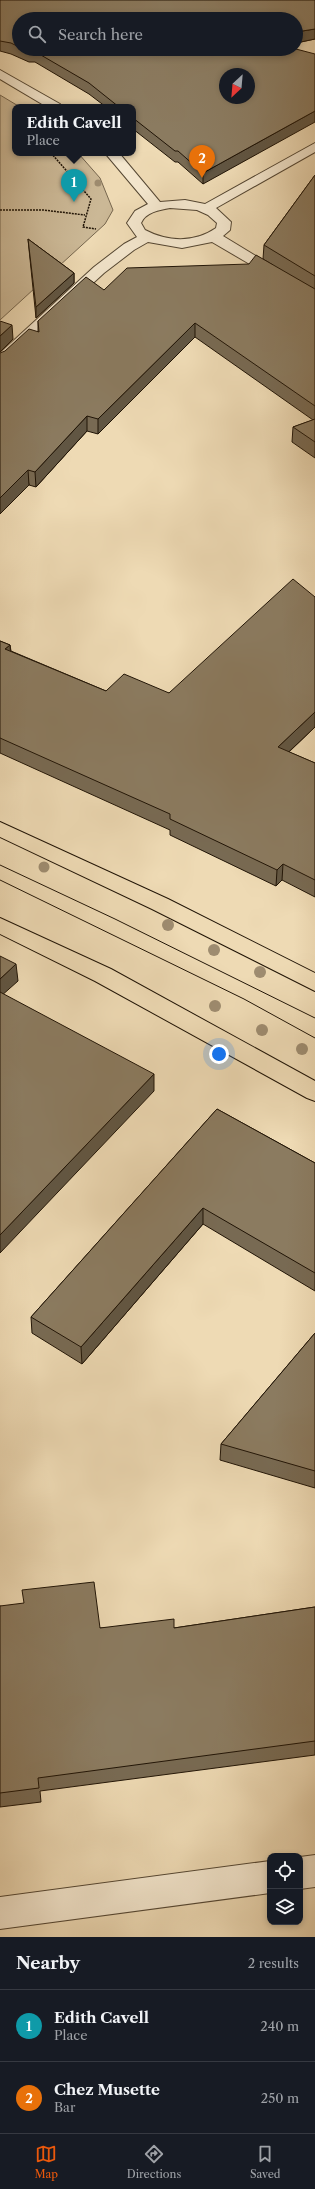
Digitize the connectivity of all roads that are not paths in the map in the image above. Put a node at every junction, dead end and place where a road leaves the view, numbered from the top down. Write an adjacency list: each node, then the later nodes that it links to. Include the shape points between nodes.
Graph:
1 (0, 74): 2 (street)
2 (51, 104)
3 (315, 147): 6 (street)
4 (115, 156): 5 (street)
5 (157, 206): 6 (street, via 183,204); 8 (street, via 143,212 134,223 135,228)
6 (207, 208): 7 (street, via 219,214 224,222 223,230)
7 (214, 237): 8 (street, via 181,244 162,243); 9 (street)
8 (146, 238): 10 (street, via 129,247 99,270)
9 (315, 298)
10 (0, 361)
11 (0, 829): 13 (main road, via 160,904)
12 (0, 925): 14 (main road, via 103,975)
13 (315, 983)
14 (315, 1092)
15 (315, 1871): 16 (street)
16 (303, 1873)
17 (267, 1877): 18 (street)
18 (0, 1913)

